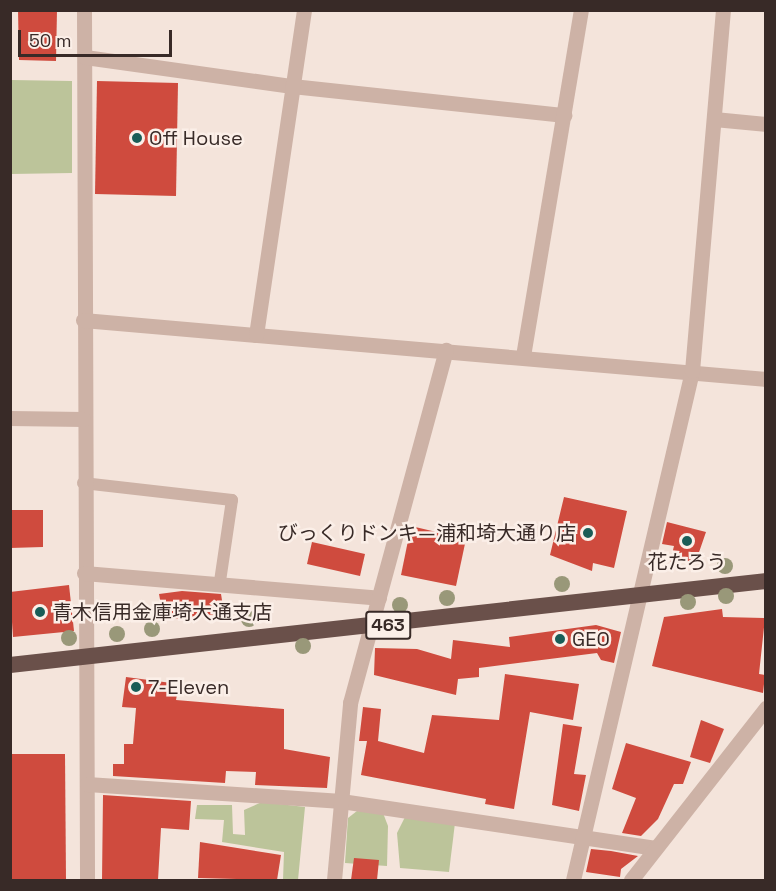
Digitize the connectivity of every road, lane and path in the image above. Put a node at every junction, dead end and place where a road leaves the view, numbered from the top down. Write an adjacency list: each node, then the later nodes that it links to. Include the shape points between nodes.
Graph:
1 (84, 10): 5 (street)
2 (304, 10): 6 (street)
3 (581, 10): 7 (street)
4 (723, 10): 8 (street)
5 (85, 57): 6 (street); 10 (street)
6 (292, 86): 7 (street); 11 (street)
7 (564, 115): 13 (street)
8 (714, 119): 9 (street); 14 (street)
9 (765, 124)
10 (82, 320): 11 (street); 17 (street)
11 (256, 334): 12 (street)
12 (446, 350): 13 (street); 23 (street)
13 (523, 356): 14 (street)
14 (692, 371): 15 (street); 22 (street)
15 (765, 380)
16 (10, 418): 17 (street)
17 (83, 418): 18 (street)
18 (83, 483): 19 (street); 21 (lane, via 232,500)
19 (84, 573): 21 (street); 25 (street)
20 (765, 580): 22 (highway, 463)
21 (220, 581): 23 (street)
22 (639, 593): 24 (highway, 463); 30 (street)
23 (379, 598): 24 (street)
24 (371, 627): 25 (highway, 463); 29 (street, via 350,703)
25 (87, 656): 26 (highway, 463); 28 (street)
26 (10, 664)
27 (765, 708): 31 (street)
28 (87, 784): 29 (street); 32 (street)
29 (341, 801): 30 (street); 33 (street)
30 (583, 835): 31 (street); 34 (street)
31 (656, 848): 35 (street)
32 (87, 880)
33 (334, 880)
34 (573, 880)
35 (631, 880)

